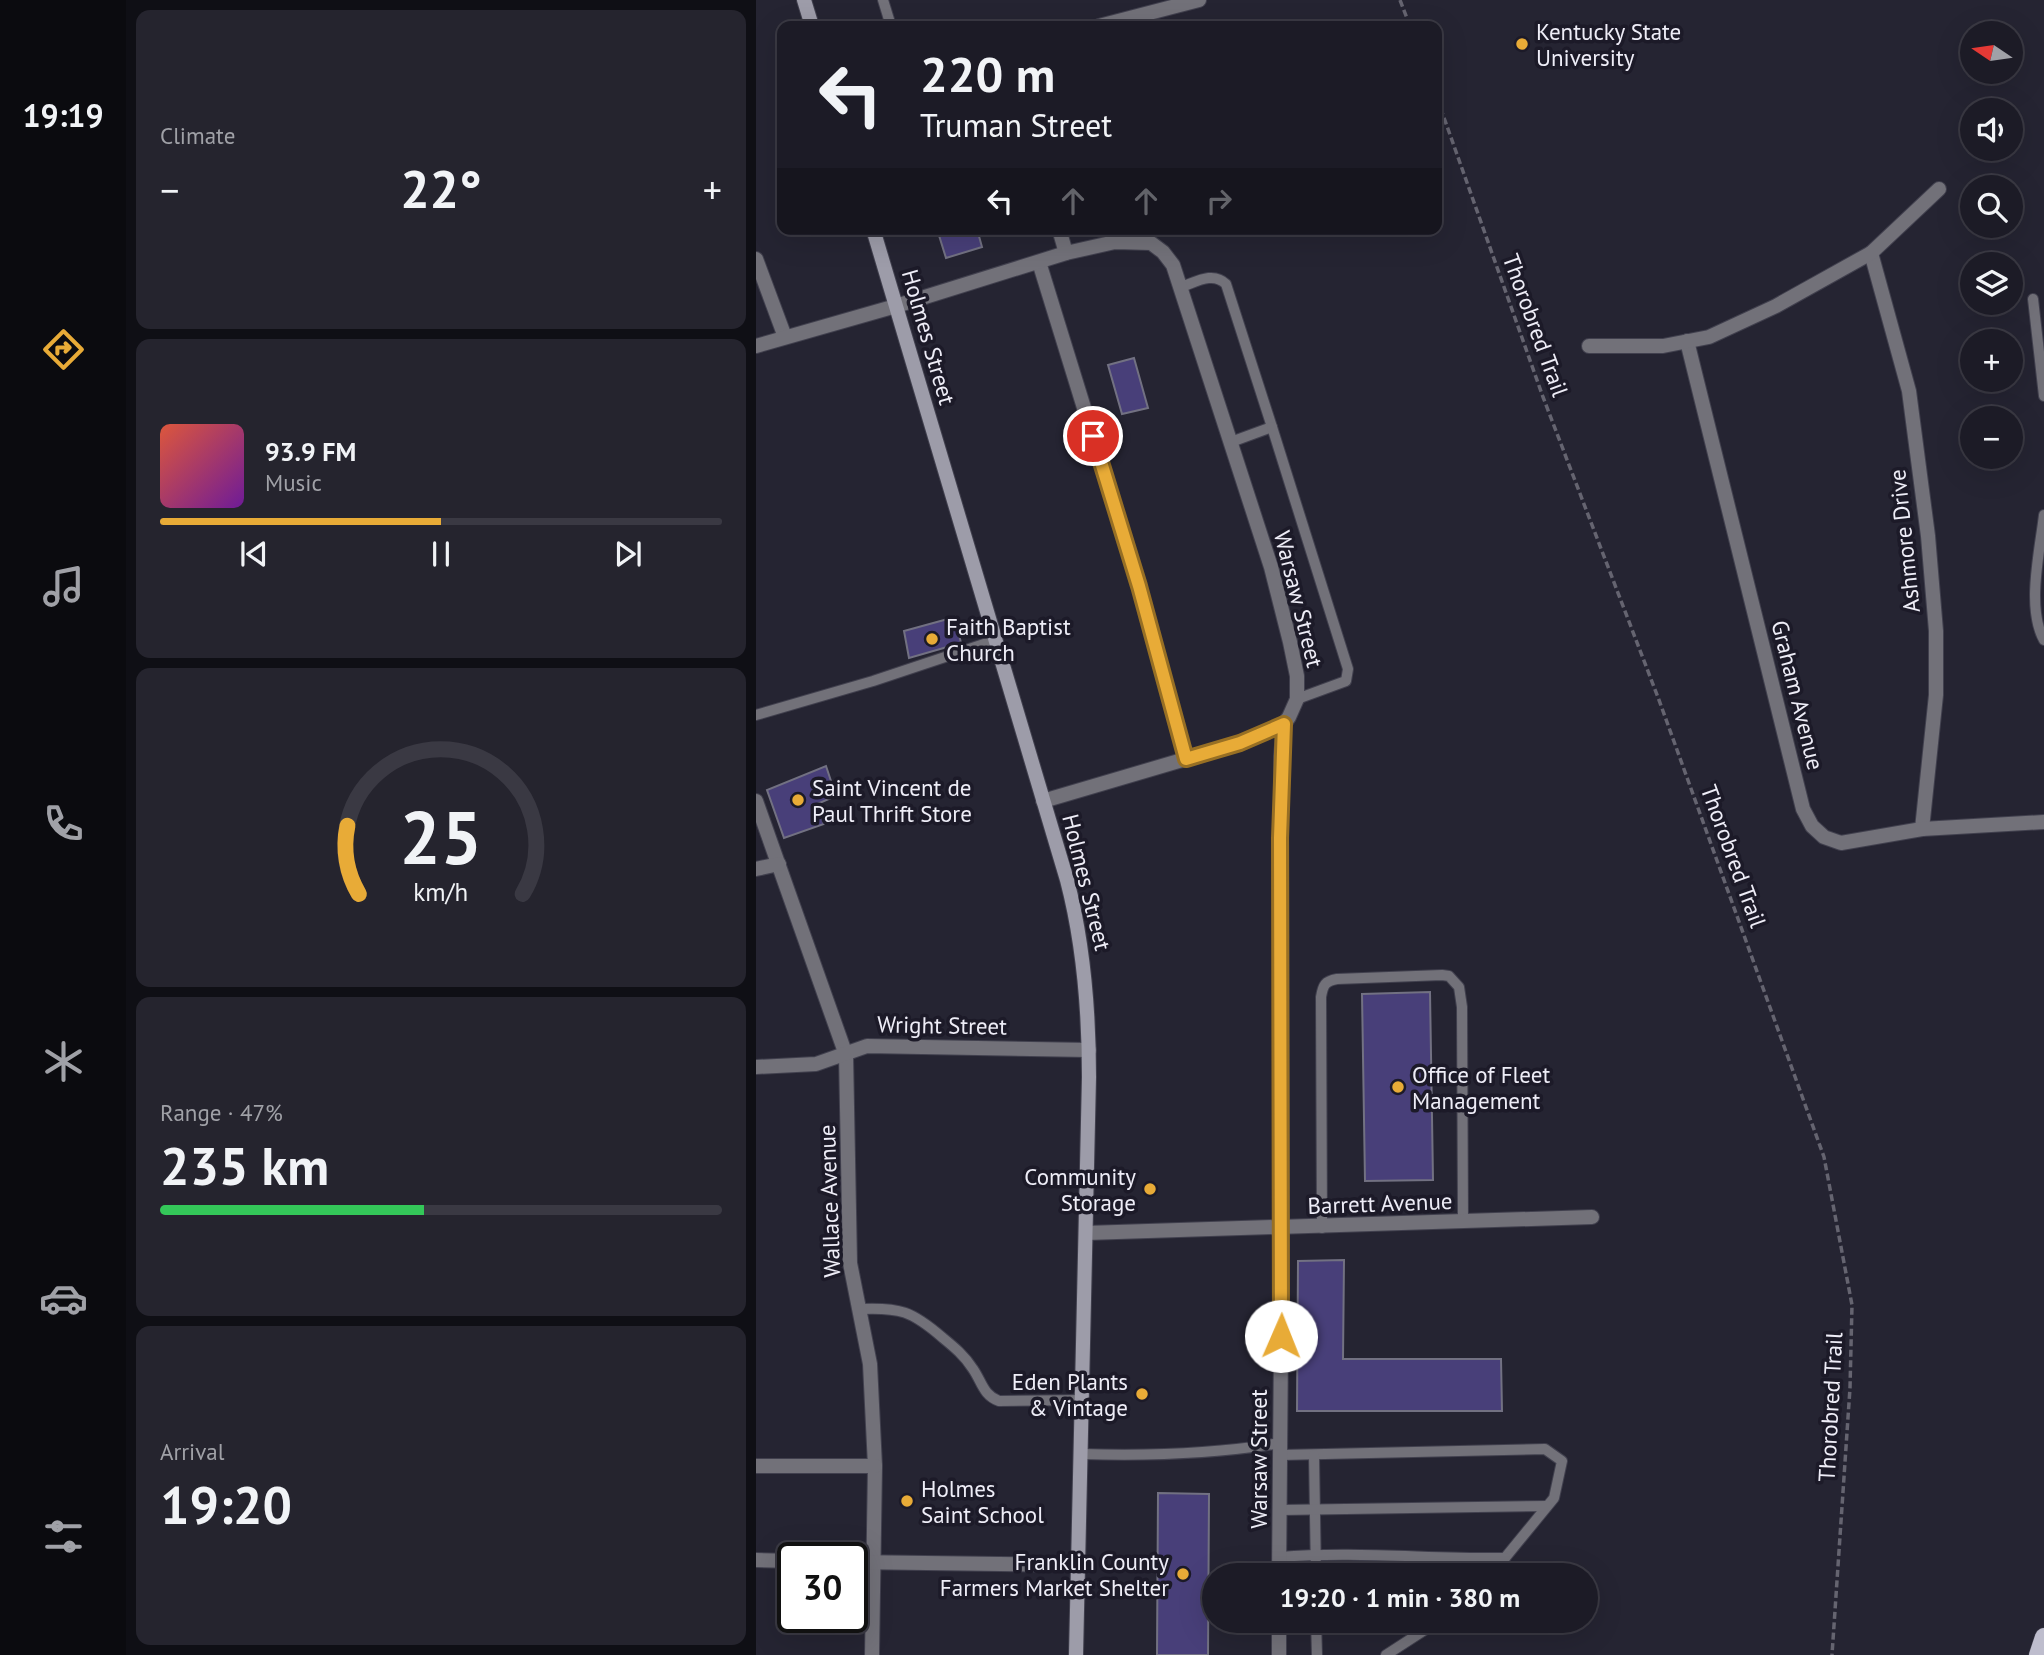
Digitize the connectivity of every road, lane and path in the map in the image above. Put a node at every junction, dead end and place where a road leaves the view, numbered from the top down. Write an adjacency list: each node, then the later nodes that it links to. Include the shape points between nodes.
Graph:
1 (804, 0): 5 (main road)
2 (883, 0): 6 (lane)
3 (1199, 0): 7 (street)
4 (1400, 0): 8 (path)
5 (810, 21)
6 (889, 21)
7 (1118, 21)
8 (1408, 21)
9 (1442, 112): 78 (path, Thorobred Trail, via 1824,1157 1852,1305)
10 (1939, 189): 14 (street)
11 (875, 235): 19 (main road, Holmes Street)
12 (1061, 235): 13 (street)
13 (1066, 253): 16 (street); 17 (street, Warsaw Street, via 1115,242 1151,243 1173,265)
14 (1871, 253): 21 (street, via 1776,306 1709,337); 37 (street, Ashmore Drive, via 1909,391 1928,536 1936,695)
15 (756, 259): 20 (street)
16 (1039, 262): 19 (street); 33 (street, via 1139,586)
17 (1181, 287): 25 (lane, via 1213,276 1226,284); 26 (street, Warsaw Street)
18 (2033, 299): 24 (lane)
19 (896, 306): 20 (street); 28 (main road, Holmes Street)
20 (785, 337): 22 (street)
21 (1687, 341): 23 (street, via 1663,346); 37 (street, Graham Avenue, via 1803,809 1824,837 1841,843)
22 (756, 346)
23 (1589, 346)
24 (2044, 396)
25 (1272, 428): 26 (lane); 30 (lane, via 1348,669 1346,681)
26 (1231, 442): 30 (street, Warsaw Street, via 1271,567 1297,676)
27 (2044, 515): 29 (lane, via 2035,597)
28 (996, 640): 31 (lane); 35 (main road, Holmes Street)
29 (2044, 640)
30 (1297, 699): 32 (street, Warsaw Street)
31 (756, 715)
32 (1284, 724): 33 (street); 46 (street, Warsaw Street, via 1280,838)
33 (1186, 759): 35 (street)
34 (756, 801): 38 (street, Wallace Avenue)
35 (1043, 801): 40 (main road, Holmes Street, via 1081,942)
36 (2044, 822): 37 (street, Graham Avenue)
37 (1922, 829)
38 (779, 864): 39 (street); 41 (street, Wallace Avenue)
39 (756, 869)
40 (1089, 1050): 41 (street, Wright Street, via 866,1046); 47 (main road, Holmes Street)
41 (846, 1055): 42 (street, Wright Street, via 816,1064); 48 (street, Wallace Avenue, via 850,1263)
42 (756, 1067)
43 (1592, 1217): 44 (street, Barrett Avenue)
44 (1463, 1223): 45 (street, Barrett Avenue); 45 (lane, via 1462,1007 1459,987 1442,975 1337,979 1323,986)
45 (1322, 1227): 46 (street, Barrett Avenue)
46 (1282, 1229): 47 (street, Barrett Avenue); 50 (street, Warsaw Street)
47 (1086, 1233): 49 (main road, Holmes Street)
48 (859, 1309): 49 (lane, via 888,1307 920,1318 965,1357 990,1398); 54 (street, Wallace Avenue, via 870,1364)
49 (1083, 1400): 51 (main road, Holmes Street)
50 (1280, 1449): 51 (lane); 52 (lane); 57 (street, Warsaw Street)
51 (1082, 1454): 68 (main road, Holmes Street)
52 (1314, 1455): 55 (lane, via 1545,1449 1562,1461 1554,1498); 56 (lane)
53 (756, 1466): 54 (street)
54 (874, 1466): 64 (street, Wallace Avenue)
55 (1547, 1506): 56 (lane); 60 (lane)
56 (1315, 1508): 57 (lane); 58 (lane)
57 (1280, 1510): 59 (street, Warsaw Street)
58 (1316, 1554): 59 (lane); 60 (lane); 66 (lane)
59 (1279, 1557): 65 (street, Warsaw Street)
60 (1505, 1558): 67 (lane)
61 (756, 1560): 62 (street)
62 (777, 1561)
63 (868, 1562): 64 (street)
64 (873, 1562): 68 (street); 73 (street, Wallace Avenue)
65 (1279, 1563)
66 (1316, 1563)
67 (1501, 1563)
68 (1078, 1565): 74 (main road, Holmes Street)
69 (1279, 1633): 75 (street)
70 (1316, 1633): 76 (lane)
71 (1420, 1633): 77 (lane)
72 (2044, 1637): 79 (main road)
73 (872, 1655)
74 (1076, 1655)
75 (1279, 1655)
76 (1317, 1655)
77 (1387, 1655)
78 (1832, 1655)
79 (2038, 1655)

